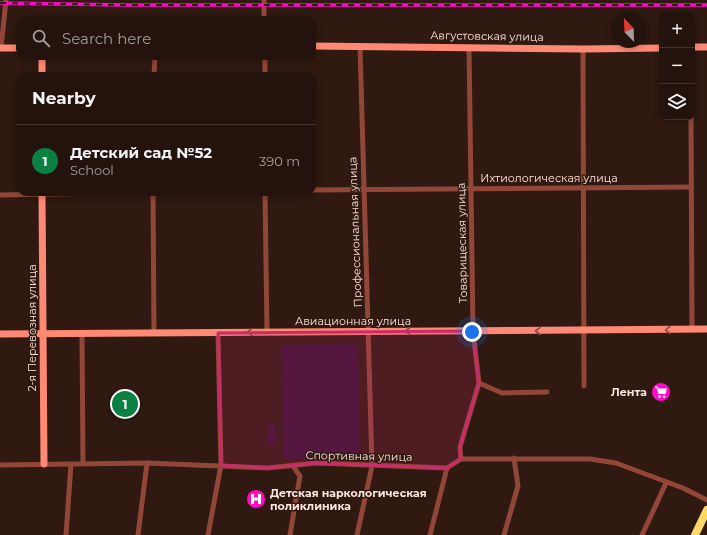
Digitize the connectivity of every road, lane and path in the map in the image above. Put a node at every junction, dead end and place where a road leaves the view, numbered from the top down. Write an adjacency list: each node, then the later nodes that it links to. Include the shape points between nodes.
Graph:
1 (6, 0): 8 (street)
2 (264, 0): 3 (street)
3 (264, 16)
4 (316, 46): 5 (main road, Августовская улица)
5 (360, 46): 6 (main road, Августовская улица); 24 (street, Профессиональная улица)
6 (470, 47): 12 (main road, Августовская улица); 22 (street, Товарищеская улица)
7 (695, 47): 11 (main road)
8 (0, 48): 9 (main road)
9 (16, 48)
10 (659, 48): 12 (main road, Августовская улица)
11 (707, 48)
12 (583, 49): 20 (street)
13 (42, 60): 16 (main road)
14 (155, 60): 17 (street)
15 (265, 60): 18 (street)
16 (42, 72)
17 (154, 72)
18 (265, 72)
19 (691, 120): 21 (street)
20 (583, 188): 21 (street, Ихтиологическая улица); 22 (street, Ихтиологическая улица); 33 (street)
21 (690, 188): 30 (street)
22 (471, 189): 24 (street, Ихтиологическая улица); 32 (street, Товарищеская улица)
23 (316, 190): 24 (street, Ихтиологическая улица)
24 (364, 190): 36 (street, Профессиональная улица)
25 (16, 194): 26 (street)
26 (0, 195)
27 (42, 196): 37 (main road, 2-я Перевозная улица)
28 (153, 196): 39 (street)
29 (265, 196): 35 (street)
30 (692, 329): 31 (main road, Авиационная улица); 33 (main road, Авиационная улица, one-way to 33)
31 (707, 329)
32 (473, 331): 33 (main road, Авиационная улица, one-way to 32); 36 (main road, Авиационная улица, one-way to 36); 41 (street, Товарищеская улица)
33 (585, 331): 42 (street)
34 (218, 332): 35 (main road, Авиационная улица, one-way to 34); 39 (main road, Авиационная улица); 51 (street)
35 (267, 332): 36 (main road, Авиационная улица)
36 (368, 332): 53 (street, Профессиональная улица)
37 (43, 333): 38 (main road, Авиационная улица); 40 (main road, Авиационная улица); 48 (main road, 2-я Перевозная улица)
38 (82, 333): 39 (main road, Авиационная улица); 46 (street)
39 (154, 333)
40 (0, 334)
41 (479, 383): 43 (street, via 502,393); 45 (street, Товарищеская улица, via 460,447)
42 (584, 386)
43 (547, 392)
44 (514, 458): 45 (street); 55 (street, via 590,459 616,463); 64 (street, via 518,486)
45 (461, 459): 54 (street)
46 (83, 463): 47 (street, Спортивная улица); 49 (street, Спортивная улица)
47 (147, 463): 51 (street, Спортивная улица); 59 (street)
48 (44, 464): 49 (street, Спортивная улица); 50 (street, Спортивная улица)
49 (71, 464): 58 (street)
50 (0, 465)
51 (221, 465): 52 (street, Спортивная улица, via 268,468); 60 (street)
52 (293, 466): 53 (street, Спортивная улица, via 316,463); 61 (street, via 300,476)
53 (372, 466): 54 (street, Спортивная улица); 62 (street, Профессиональная улица)
54 (447, 468): 63 (street)
55 (666, 483): 56 (street); 65 (street)
56 (707, 500)
57 (707, 510): 66 (main road)
58 (66, 535)
59 (138, 535)
60 (208, 535)
61 (290, 535)
62 (357, 535)
63 (430, 535)
64 (504, 535)
65 (642, 535)
66 (695, 535)

